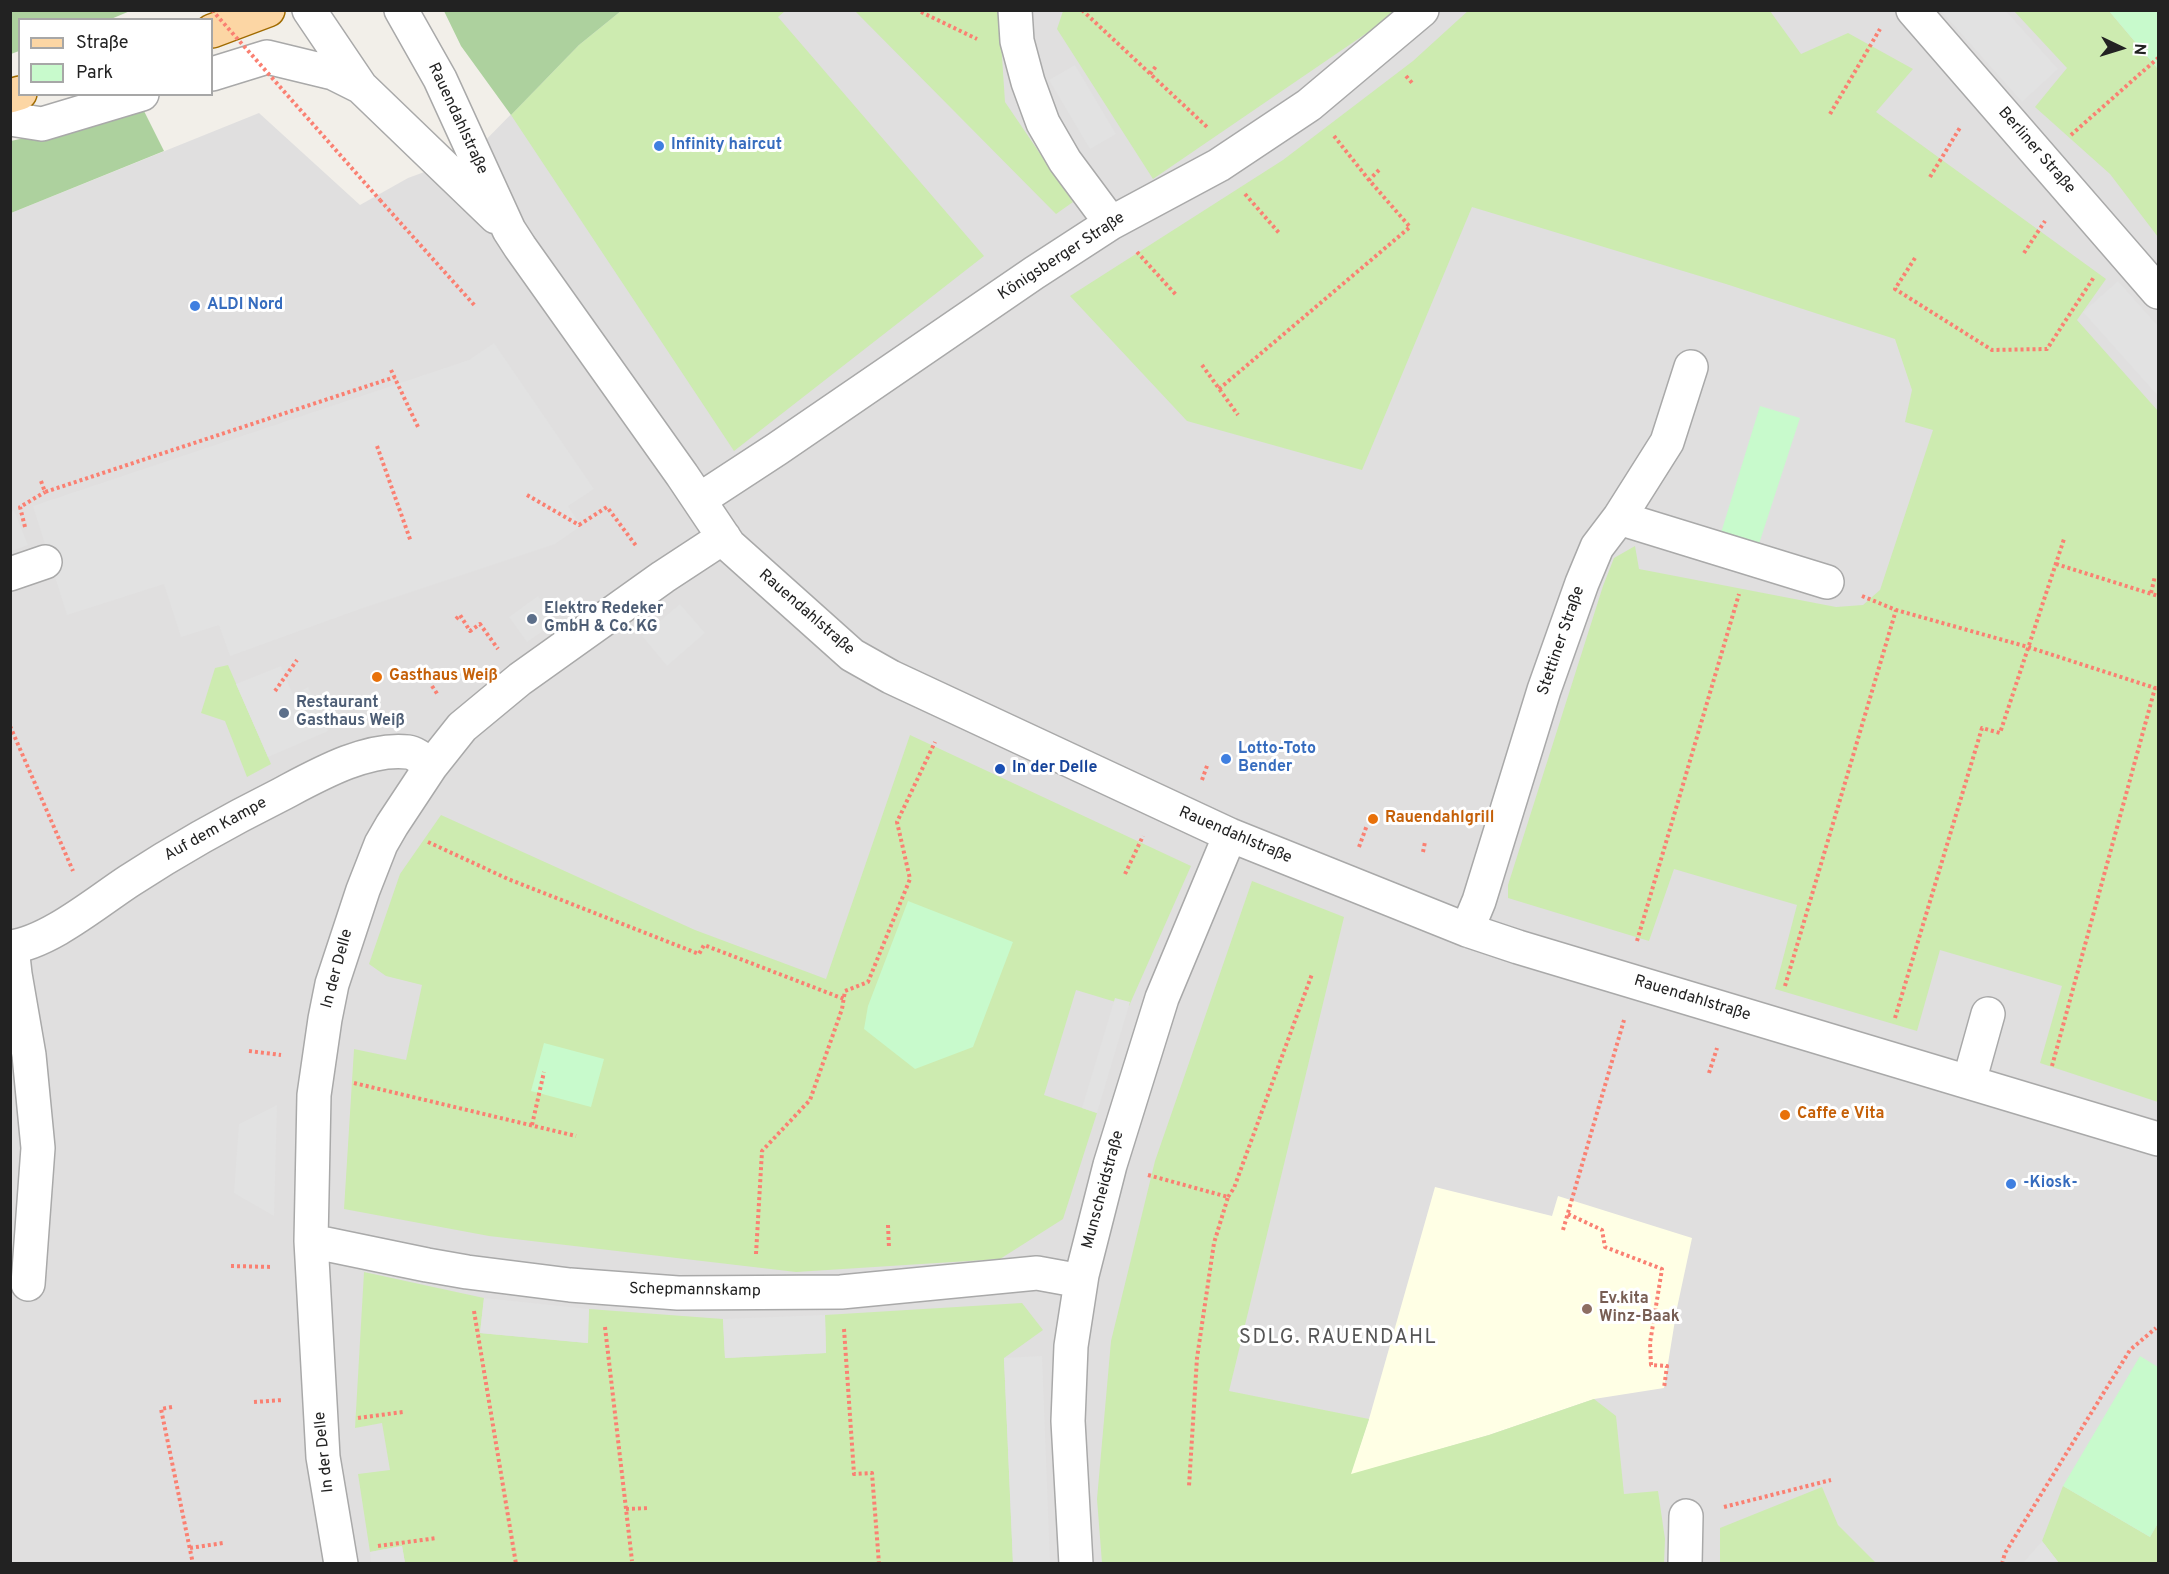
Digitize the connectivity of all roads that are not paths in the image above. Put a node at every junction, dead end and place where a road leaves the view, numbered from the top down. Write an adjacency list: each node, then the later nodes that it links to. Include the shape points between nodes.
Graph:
1 (268, 10): 7 (main road)
2 (309, 10): 9 (street, Rauendahlstraße)
3 (401, 10): 13 (street, Rauendahlstraße, via 440,79)
4 (1016, 10): 12 (street, via 1017,41 1035,102 1052,141)
5 (1422, 10): 12 (street, Königsberger Straße, via 1310,105 1228,159)
6 (1917, 16): 14 (street, Berliner Straße)
7 (213, 31)
8 (213, 74): 9 (street, Rauendahlstraße, via 267,57 333,73)
9 (361, 87): 13 (street, Rauendahlstraße)
10 (135, 96): 11 (street, via 42,124)
11 (10, 119)
12 (1111, 223): 16 (street, Königsberger Straße)
13 (509, 230): 16 (street, Rauendahlstraße)
14 (2158, 292)
15 (1691, 367): 17 (street, Stettiner Straße, via 1667,442)
16 (699, 500): 18 (street, Rauendahlstraße)
17 (1619, 518): 21 (street); 24 (street, Stettiner Straße, via 1597,547 1582,583)
18 (724, 537): 22 (street, In der Delle, via 520,679 462,727); 23 (street, Rauendahlstraße, via 852,655 891,677)
19 (45, 562): 20 (street)
20 (10, 574)
21 (1827, 582)
22 (431, 766): 25 (street, Auf dem Kampe, via 411,752 383,752 314,777 167,856 27,944); 29 (street, In der Delle, via 381,844 342,951 316,1074)
23 (1230, 835): 24 (street, Rauendahlstraße); 30 (street, Munscheidstraße, via 1162,998 1110,1165)
24 (1467, 930): 27 (street, Rauendahlstraße)
25 (12, 966): 31 (street, via 29,1055 38,1148)
26 (1988, 1014): 27 (street)
27 (1969, 1082): 28 (street, Rauendahlstraße)
28 (2158, 1138)
29 (311, 1241): 30 (street, Schepmannskamp, via 467,1272 678,1293 841,1292 1037,1273); 33 (street, In der Delle, via 323,1457)
30 (1081, 1281): 34 (street, Munscheidstraße, via 1071,1346 1068,1421)
31 (28, 1284)
32 (1686, 1516): 35 (street)
33 (340, 1557)
34 (1076, 1563)
35 (1685, 1563)

